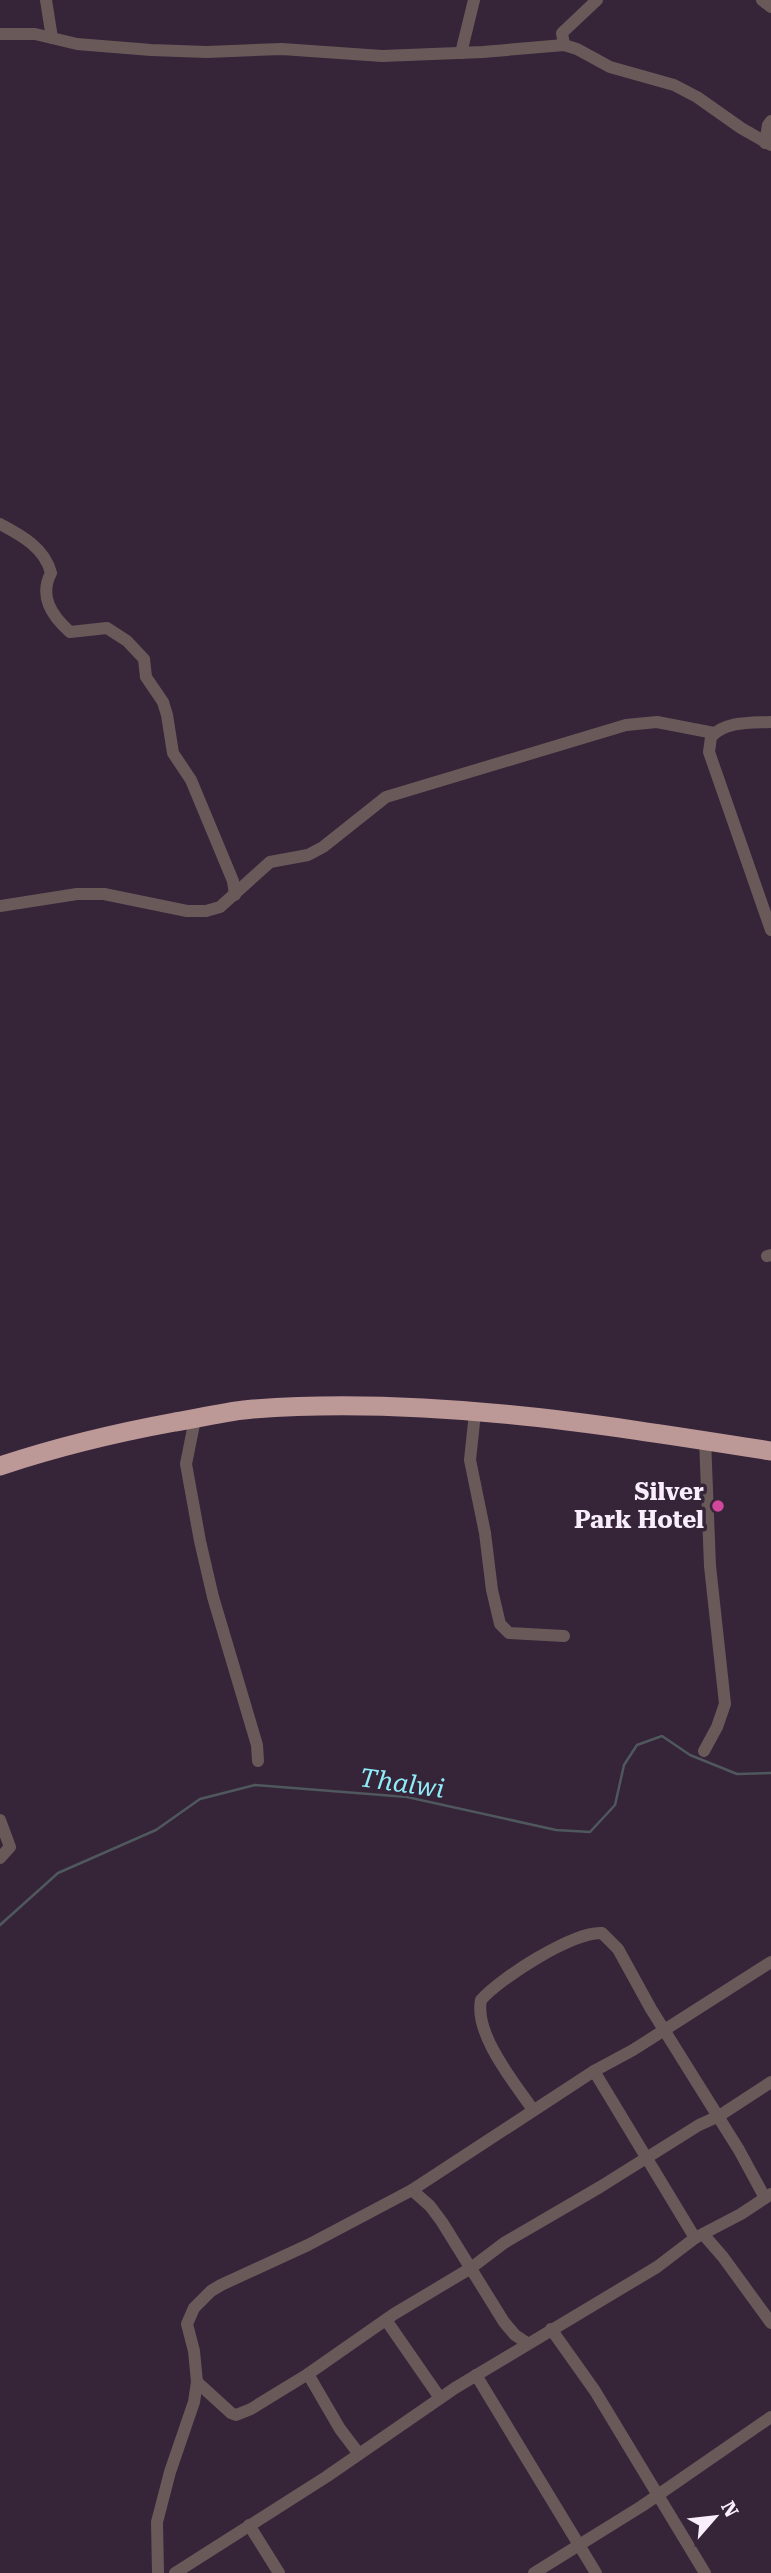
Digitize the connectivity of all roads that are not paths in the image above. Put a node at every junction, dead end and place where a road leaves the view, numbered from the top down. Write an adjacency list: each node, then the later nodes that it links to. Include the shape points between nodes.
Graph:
1 (46, 0): 7 (street)
2 (474, 0): 9 (street)
3 (597, 0): 8 (street, via 562,33)
4 (762, 0): 5 (street)
5 (771, 7)
6 (0, 34): 7 (street)
7 (52, 38): 9 (street, via 162,51 282,50 382,56)
8 (564, 45): 9 (street); 11 (street, via 610,67 697,96)
9 (461, 52)
10 (771, 121): 11 (street)
11 (768, 144)
12 (0, 524): 15 (street, via 27,540 48,561 51,573 45,597 61,624 70,632 107,628 144,659 146,677 163,702 173,753 191,780)
13 (771, 722): 14 (street, via 730,726)
14 (714, 733): 15 (street, via 657,722 626,725 386,797 323,847 308,855 270,862); 17 (street, via 709,752)
15 (235, 895): 16 (street, via 206,911 104,894)
16 (0, 906)
17 (771, 930)
18 (475, 1413): 19 (highway, via 404,1406 300,1407); 20 (highway); 23 (street, via 470,1460 500,1623 509,1633)
19 (195, 1419): 22 (highway, via 74,1443); 25 (street, via 186,1465 213,1597)
20 (705, 1439): 21 (highway); 24 (street, via 710,1566 725,1704)
21 (771, 1451)
22 (0, 1466)
23 (565, 1636)
24 (704, 1751)
25 (258, 1761)
26 (0, 1820): 27 (street, via 10,1847)
27 (0, 1858)
28 (771, 1962): 29 (street)
29 (664, 2031): 30 (street); 32 (street, via 618,1949 602,1933 580,1938 507,1976 481,2000 481,2019 493,2048); 33 (street)
30 (594, 2071): 32 (street); 34 (street)
31 (771, 2082): 33 (street)
32 (533, 2110): 35 (street)
33 (719, 2116): 34 (street); 36 (street)
34 (646, 2160): 37 (street); 38 (street, via 504,2243)
35 (412, 2190): 38 (street, via 430,2206); 45 (street, via 211,2291 191,2313 187,2325)
36 (768, 2196): 37 (street)
37 (699, 2236): 40 (street, via 723,2257); 41 (street, via 657,2267)
38 (471, 2268): 39 (street); 42 (street, via 509,2329)
39 (386, 2320): 43 (street); 46 (street)
40 (771, 2323)
41 (551, 2329): 42 (street); 49 (street)
42 (527, 2343): 44 (street)
43 (308, 2374): 45 (street, via 236,2416); 48 (street)
44 (476, 2375): 46 (street); 51 (street)
45 (197, 2382): 52 (street, via 158,2522)
46 (440, 2398): 48 (street)
47 (771, 2417): 49 (street)
48 (359, 2454): 50 (street)
49 (659, 2494): 51 (street); 57 (street)
50 (249, 2525): 53 (street); 54 (street)
51 (578, 2544): 55 (street); 56 (street)
52 (158, 2573)
53 (175, 2573)
54 (279, 2573)
55 (534, 2573)
56 (596, 2573)
57 (705, 2573)

